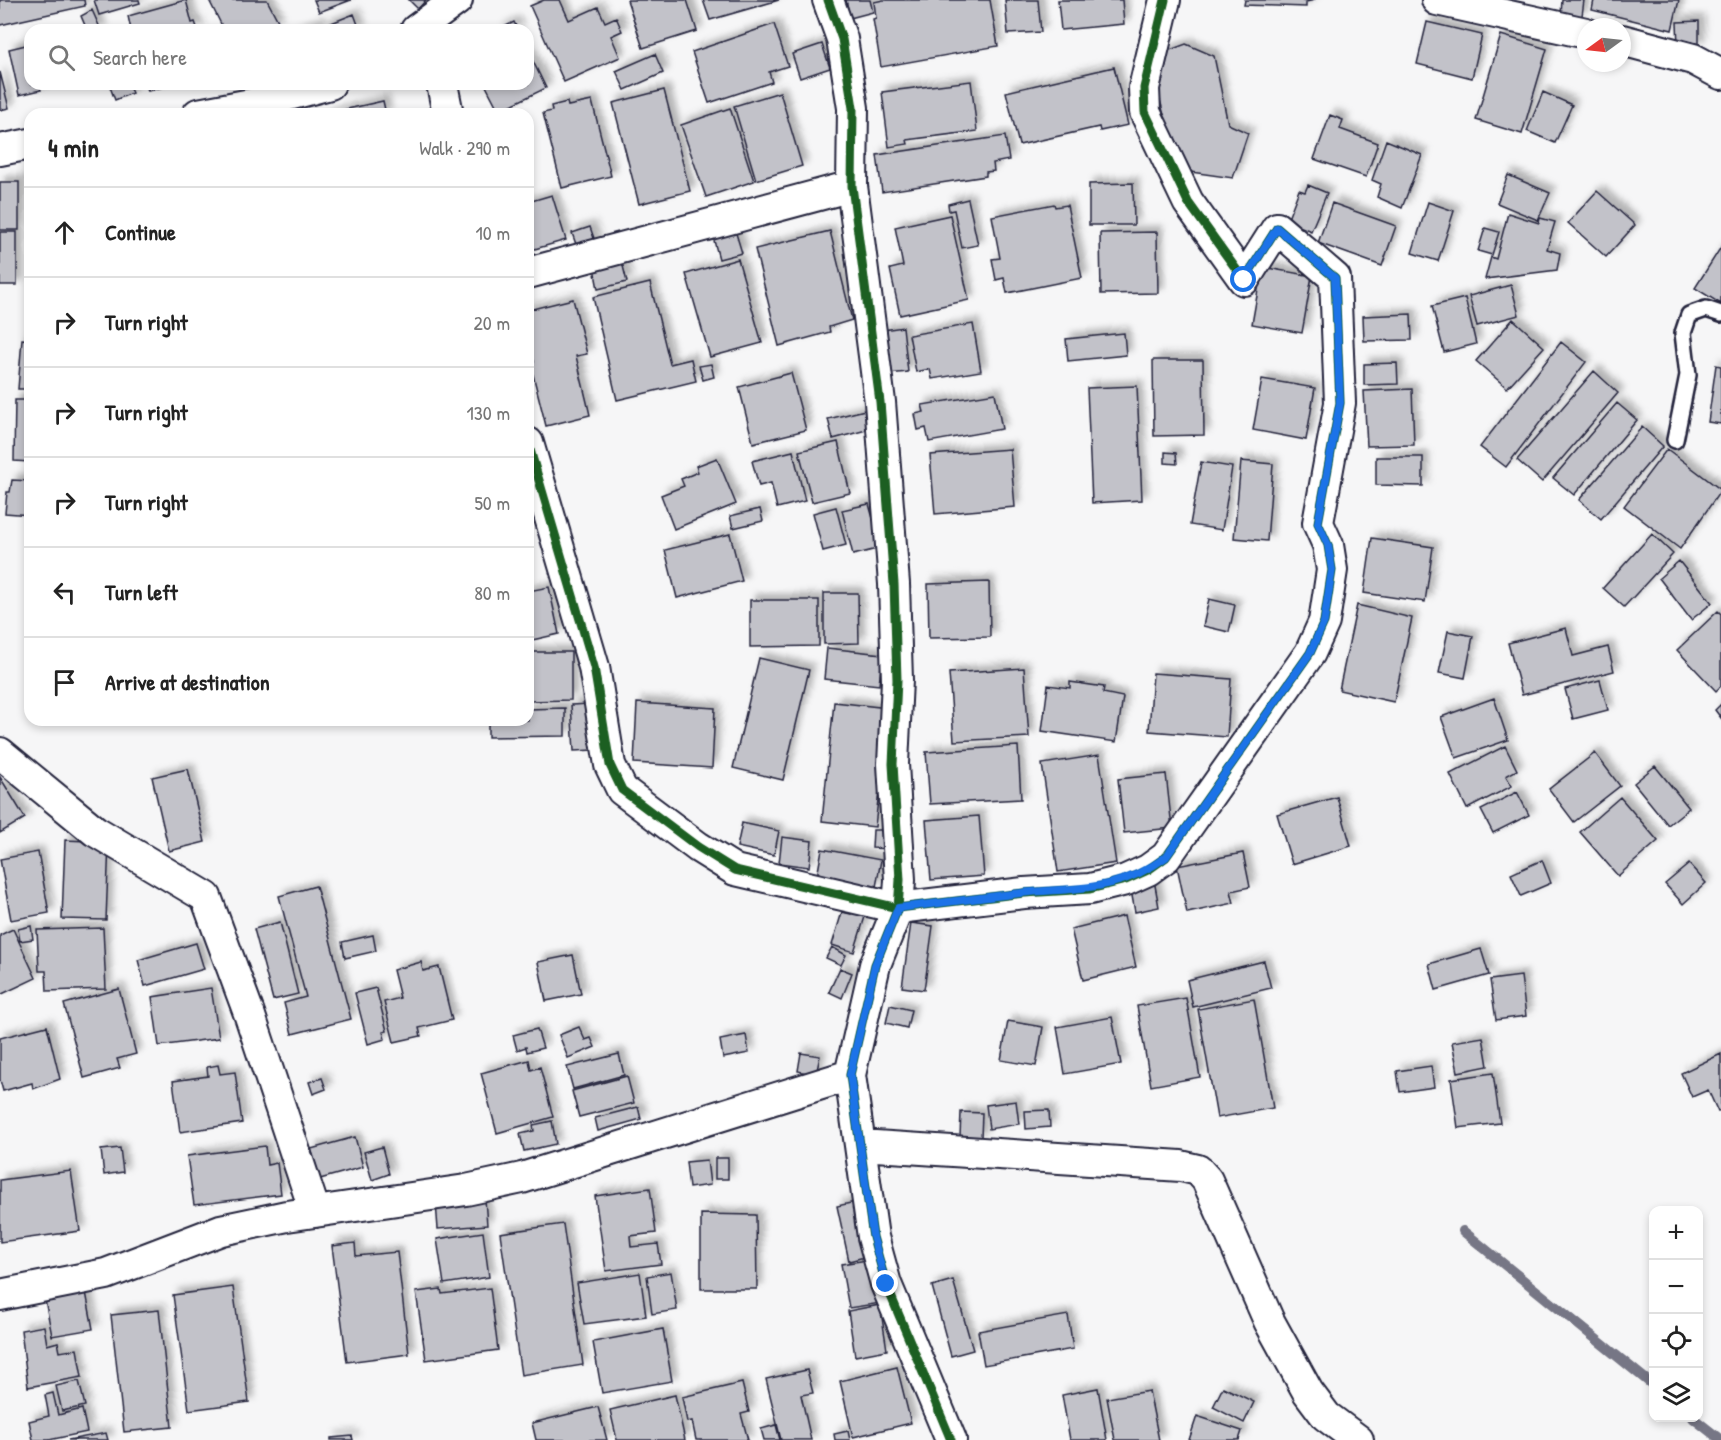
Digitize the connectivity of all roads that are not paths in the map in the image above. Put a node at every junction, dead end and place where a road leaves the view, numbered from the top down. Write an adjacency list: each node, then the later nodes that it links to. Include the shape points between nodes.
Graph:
1 (457, 0): 5 (street)
2 (828, 0): 15 (street, via 842,39 853,108)
3 (1165, 0): 21 (street, via 1144,88 1145,112 1188,202 1244,280 1277,228 1335,278 1340,403 1318,523 1328,545 1332,570 1324,622 1310,653 1166,857 1148,870 1090,889)
4 (1437, 0): 6 (street)
5 (429, 24)
6 (1577, 31)
7 (1631, 42): 8 (street, via 1693,59)
8 (1721, 74)
9 (307, 90): 11 (street)
10 (443, 90): 12 (street)
11 (230, 108)
12 (447, 108)
13 (24, 145): 14 (street)
14 (0, 150)
15 (852, 186): 16 (street); 21 (street, via 880,402 894,584 897,680 893,764)
16 (534, 271)
17 (1721, 314): 18 (lane, via 1706,309 1689,315 1683,333 1688,375)
18 (1675, 440)
19 (534, 463): 21 (street, via 594,667 610,765 622,790 735,870)
20 (0, 753): 24 (street, via 95,831 206,897)
21 (898, 908): 22 (street, via 875,965)
22 (850, 1075): 23 (street); 24 (street, via 522,1178)
23 (860, 1145): 26 (street, via 873,1237 886,1284); 27 (street, via 1198,1170 1207,1180 1269,1321 1308,1392 1326,1416)
24 (315, 1212): 25 (street, via 221,1230 106,1274)
25 (0, 1295)
26 (949, 1440)
27 (1358, 1440)

